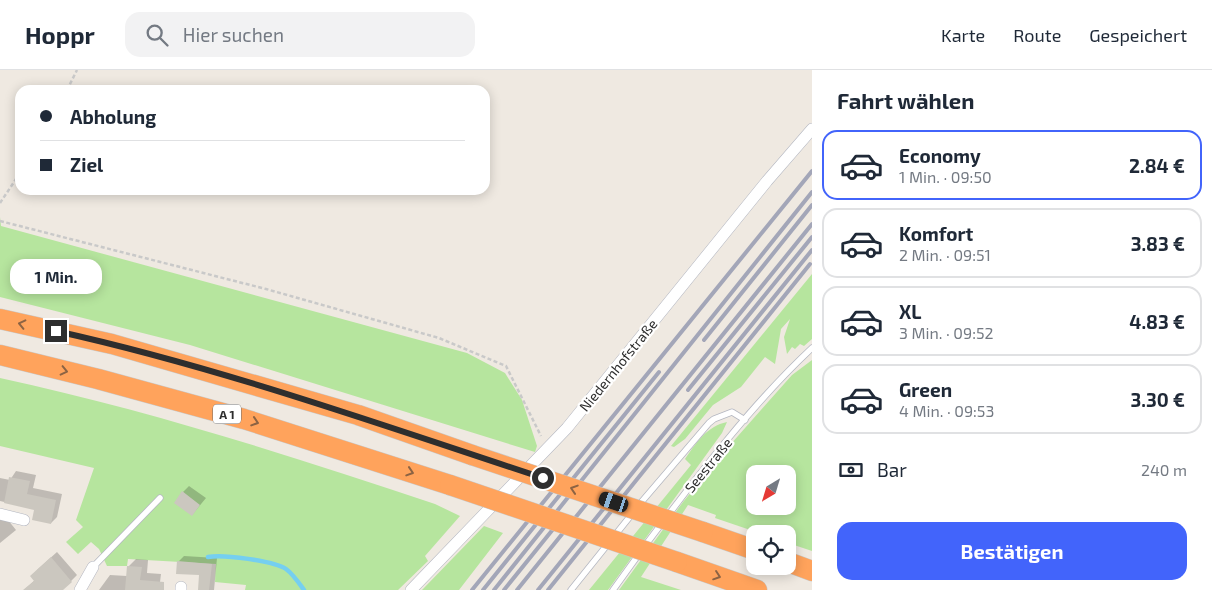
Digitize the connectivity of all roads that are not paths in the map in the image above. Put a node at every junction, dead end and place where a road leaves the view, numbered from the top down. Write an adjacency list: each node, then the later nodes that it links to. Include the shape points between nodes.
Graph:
1 (812, 129): 14 (street, Niedernhofstraße, via 548,450)
2 (0, 319): 9 (highway, one-way to 2, bridge, via 358,416 112,344)
3 (812, 348): 5 (lane, Seestraße)
4 (0, 356): 17 (highway, A 1, one-way to 17, bridge, via 98,378 244,419 450,485)
5 (745, 420): 15 (lane, via 732,412 709,423); 16 (lane, Seestraße, via 680,499)
6 (160, 498): 11 (lane)
7 (0, 514): 8 (street)
8 (24, 520)
9 (746, 547)
10 (796, 565): 12 (highway)
11 (93, 567): 13 (street)
12 (812, 571)
13 (80, 590)
14 (410, 590)
15 (571, 590)
16 (613, 590)
17 (757, 590)

